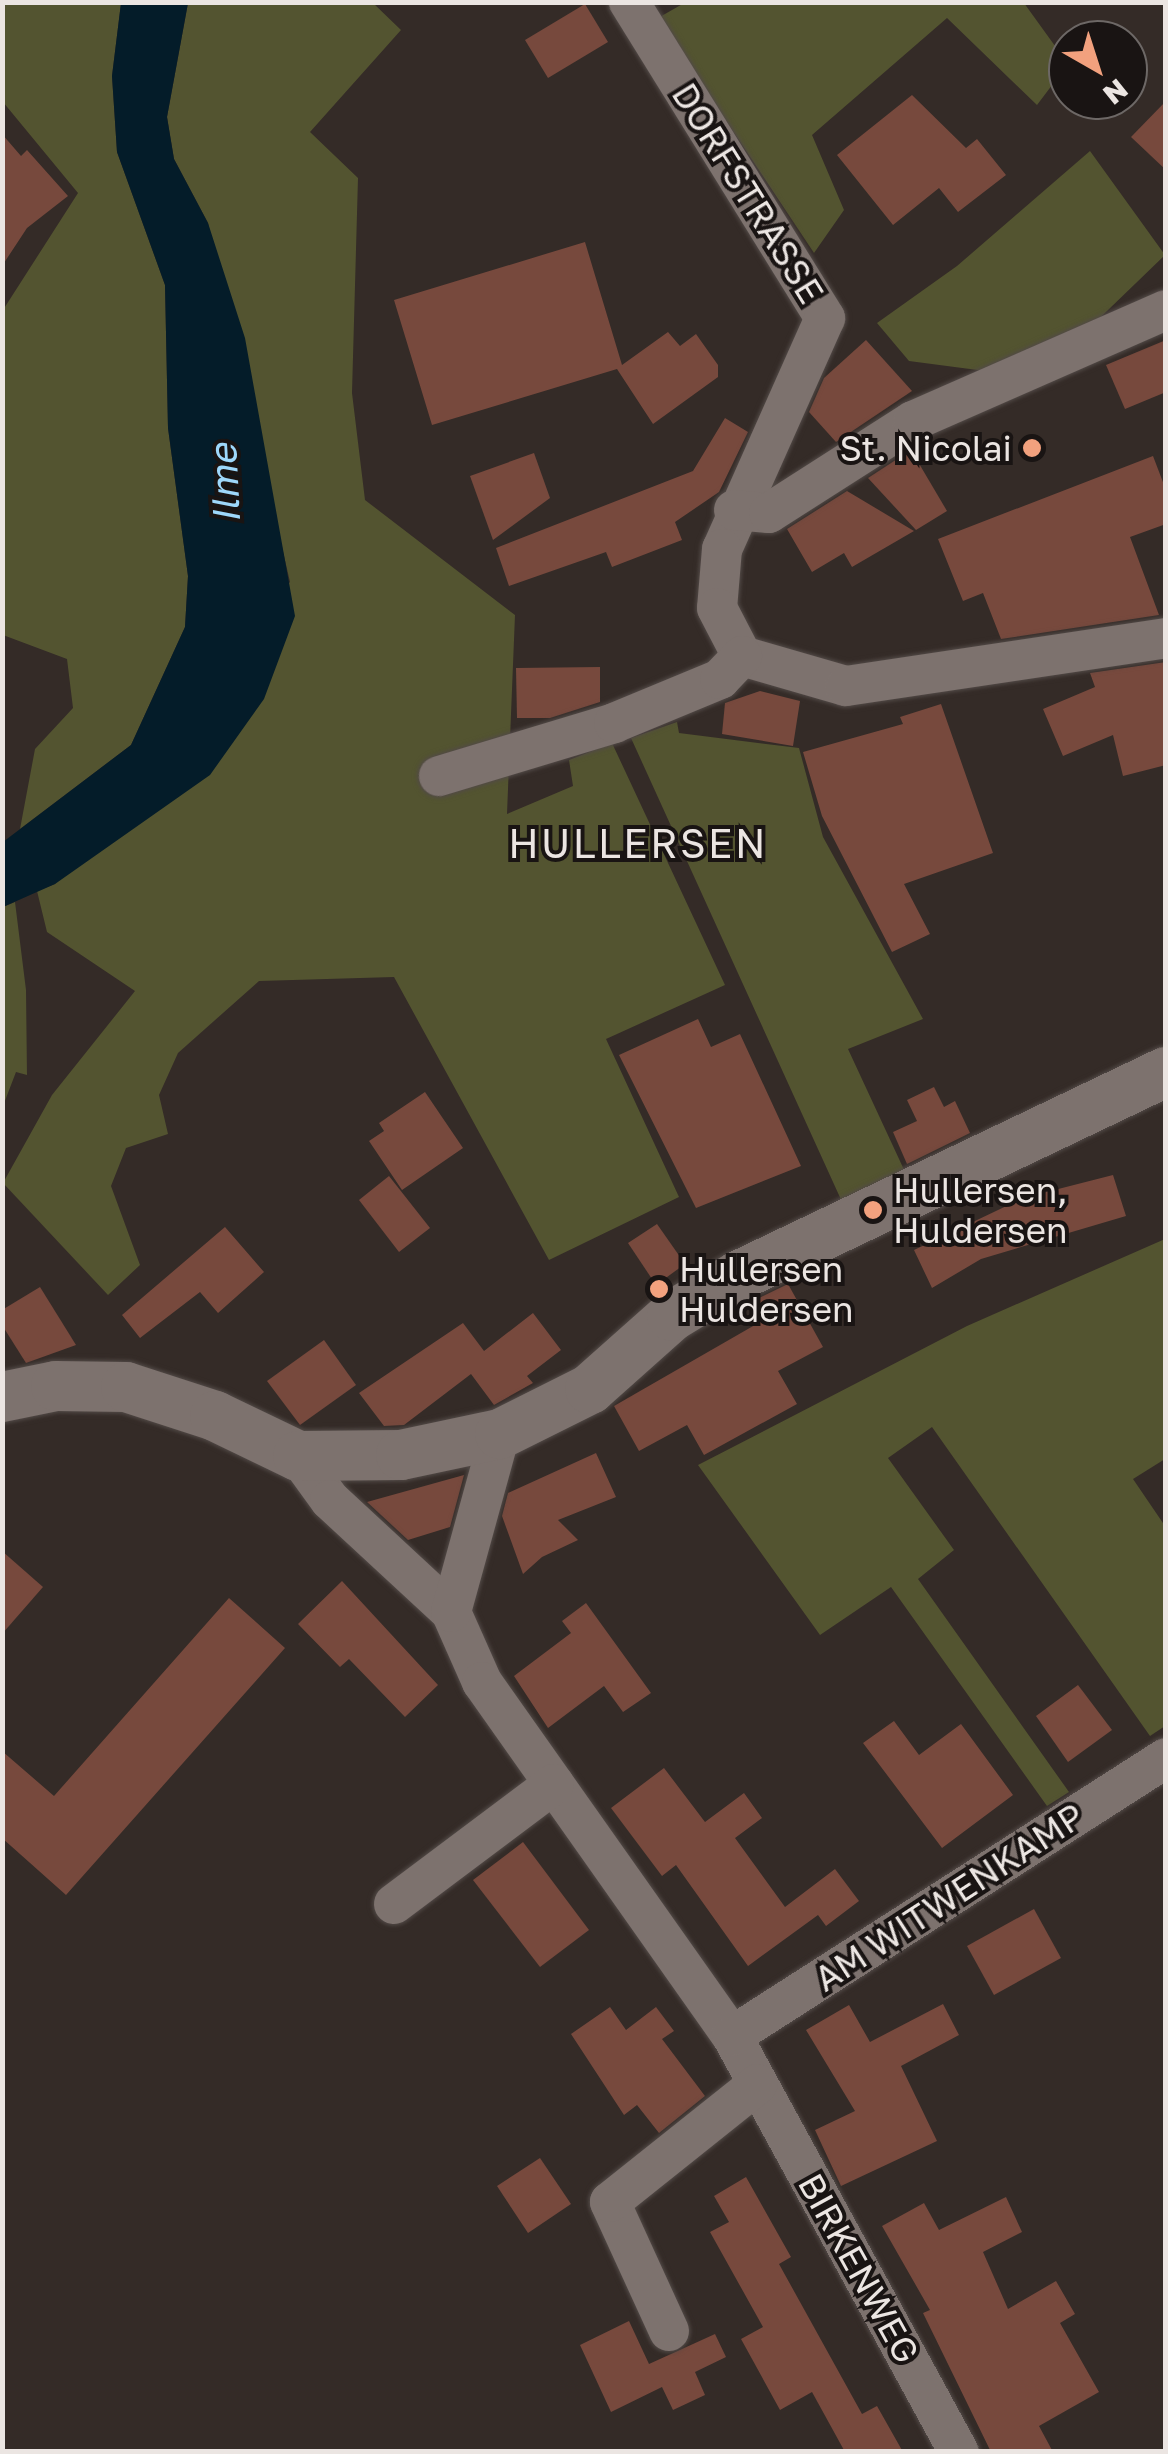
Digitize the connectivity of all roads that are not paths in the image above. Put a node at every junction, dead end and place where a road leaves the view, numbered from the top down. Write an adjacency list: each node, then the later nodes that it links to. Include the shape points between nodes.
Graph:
1 (629, 2): 3 (street, DORFSTRASSE, via 826,318)
2 (1166, 310): 3 (street, via 913,421 769,513)
3 (734, 510): 5 (street, DORFSTRASSE, via 722,548 717,608)
4 (1166, 638): 5 (street, via 846,686)
5 (742, 656): 6 (street, via 720,679 614,724)
6 (439, 776)
7 (1166, 1072): 9 (street, via 738,1276 672,1316 590,1389)
8 (2, 1397): 10 (street, via 56,1386 126,1387 215,1416)
9 (500, 1434): 10 (street, via 401,1456); 11 (street)
10 (298, 1456): 11 (street, BIRKENWEG, via 330,1500)
11 (450, 1612): 13 (street, BIRKENWEG, via 482,1682)
12 (1166, 1758): 15 (street, AM WITWENKAMP)
13 (554, 1784): 14 (street); 15 (street, BIRKENWEG)
14 (394, 1904)
15 (732, 2036): 16 (street, BIRKENWEG)
16 (758, 2084): 17 (street, via 610,2202); 18 (street, BIRKENWEG)
17 (669, 2331)
18 (959, 2452)

